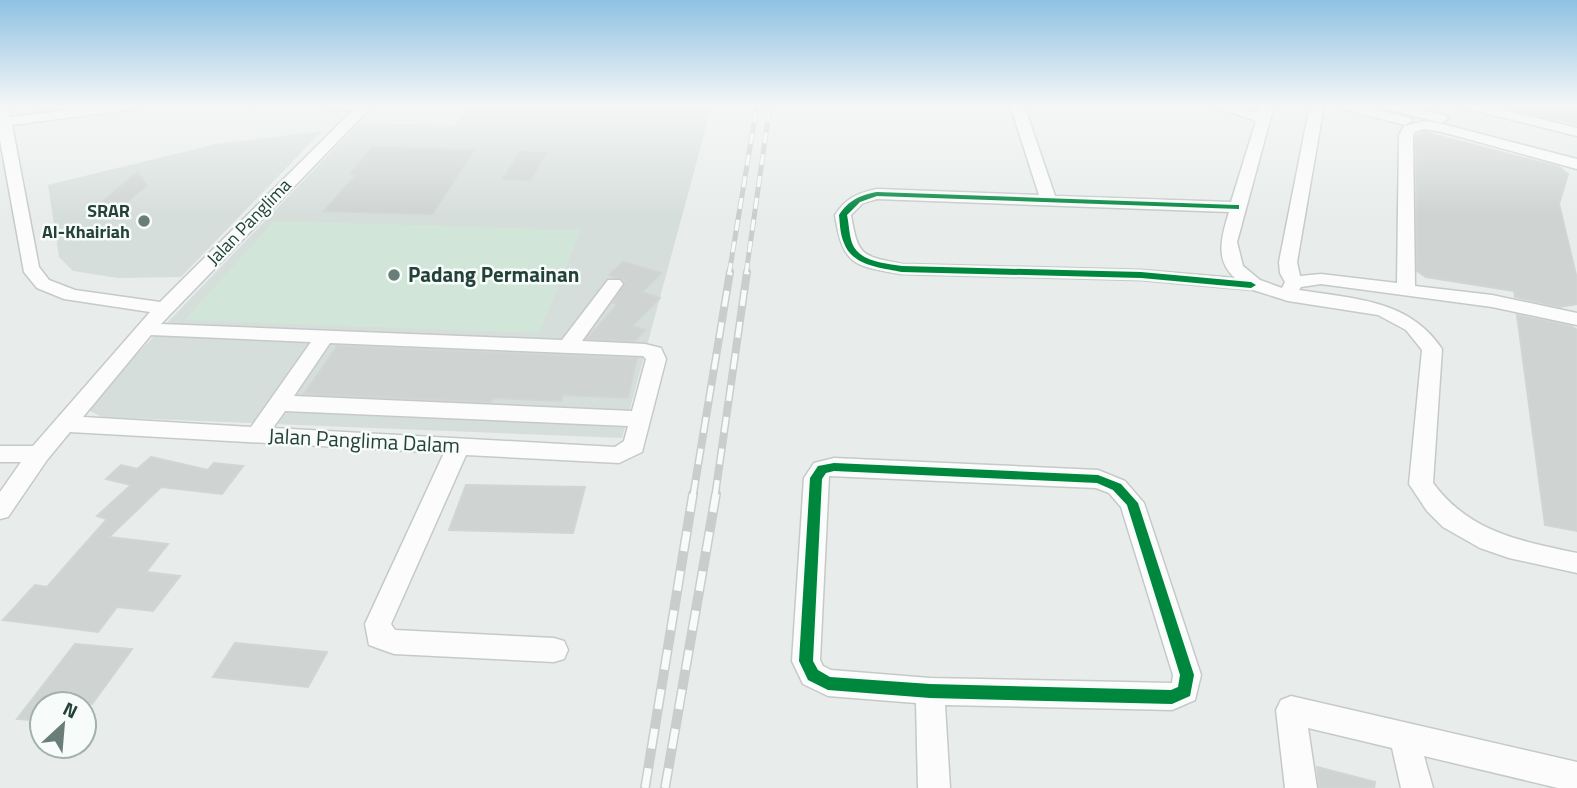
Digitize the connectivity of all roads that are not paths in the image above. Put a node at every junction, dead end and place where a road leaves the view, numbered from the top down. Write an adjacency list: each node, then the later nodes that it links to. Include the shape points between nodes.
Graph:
1 (8, 142): 17 (street, via 30,268 43,284 71,295)
2 (330, 142): 17 (street, Jalan Panglima)
3 (1029, 142): 11 (street)
4 (1255, 142): 12 (street)
5 (1310, 142): 15 (street, via 1289,262)
6 (1406, 142): 16 (street)
7 (1495, 142): 10 (street)
8 (1530, 142): 9 (street)
9 (1577, 154)
10 (1577, 164)
11 (1049, 200): 12 (street); 14 (street, via 877,194 849,204 843,215 850,248 882,265 1141,275)
12 (1236, 207): 14 (street, via 1227,254 1237,275)
13 (614, 284): 21 (street)
14 (1251, 285): 15 (street)
15 (1291, 288): 16 (street, via 1321,279); 30 (street, via 1394,314 1426,336 1432,349 1422,484 1432,502 1474,536 1505,548)
16 (1406, 289): 18 (street, via 1492,300)
17 (164, 309): 19 (street, Jalan Panglima)
18 (1577, 319)
19 (146, 329): 20 (street); 24 (street, Jalan Panglima)
20 (325, 336): 21 (street); 22 (street)
21 (569, 346): 23 (street, Jalan Panglima Dalam, via 654,353)
22 (279, 404): 23 (street); 25 (street)
23 (641, 419): 26 (street, Jalan Panglima Dalam, via 634,446 619,455)
24 (64, 424): 25 (street, Jalan Panglima Dalam); 28 (street, Jalan Panglima)
25 (257, 435): 26 (street, Jalan Panglima Dalam)
26 (458, 447): 31 (street, via 378,624 379,635 394,642)
27 (0, 454): 28 (street)
28 (39, 454): 29 (street, Jalan Panglima)
29 (0, 510)
30 (1577, 563)
31 (554, 650)
32 (930, 691): 32 (street, via 828,683 813,675 806,661 816,478 822,469 1098,479 1117,487 1132,502 1187,675 1185,691 1172,697); 36 (street)
33 (1404, 736): 34 (street); 37 (street, via 1291,710); 38 (street)
34 (1533, 777): 35 (street)
35 (1577, 777)
36 (934, 788)
37 (1301, 788)
38 (1417, 788)

